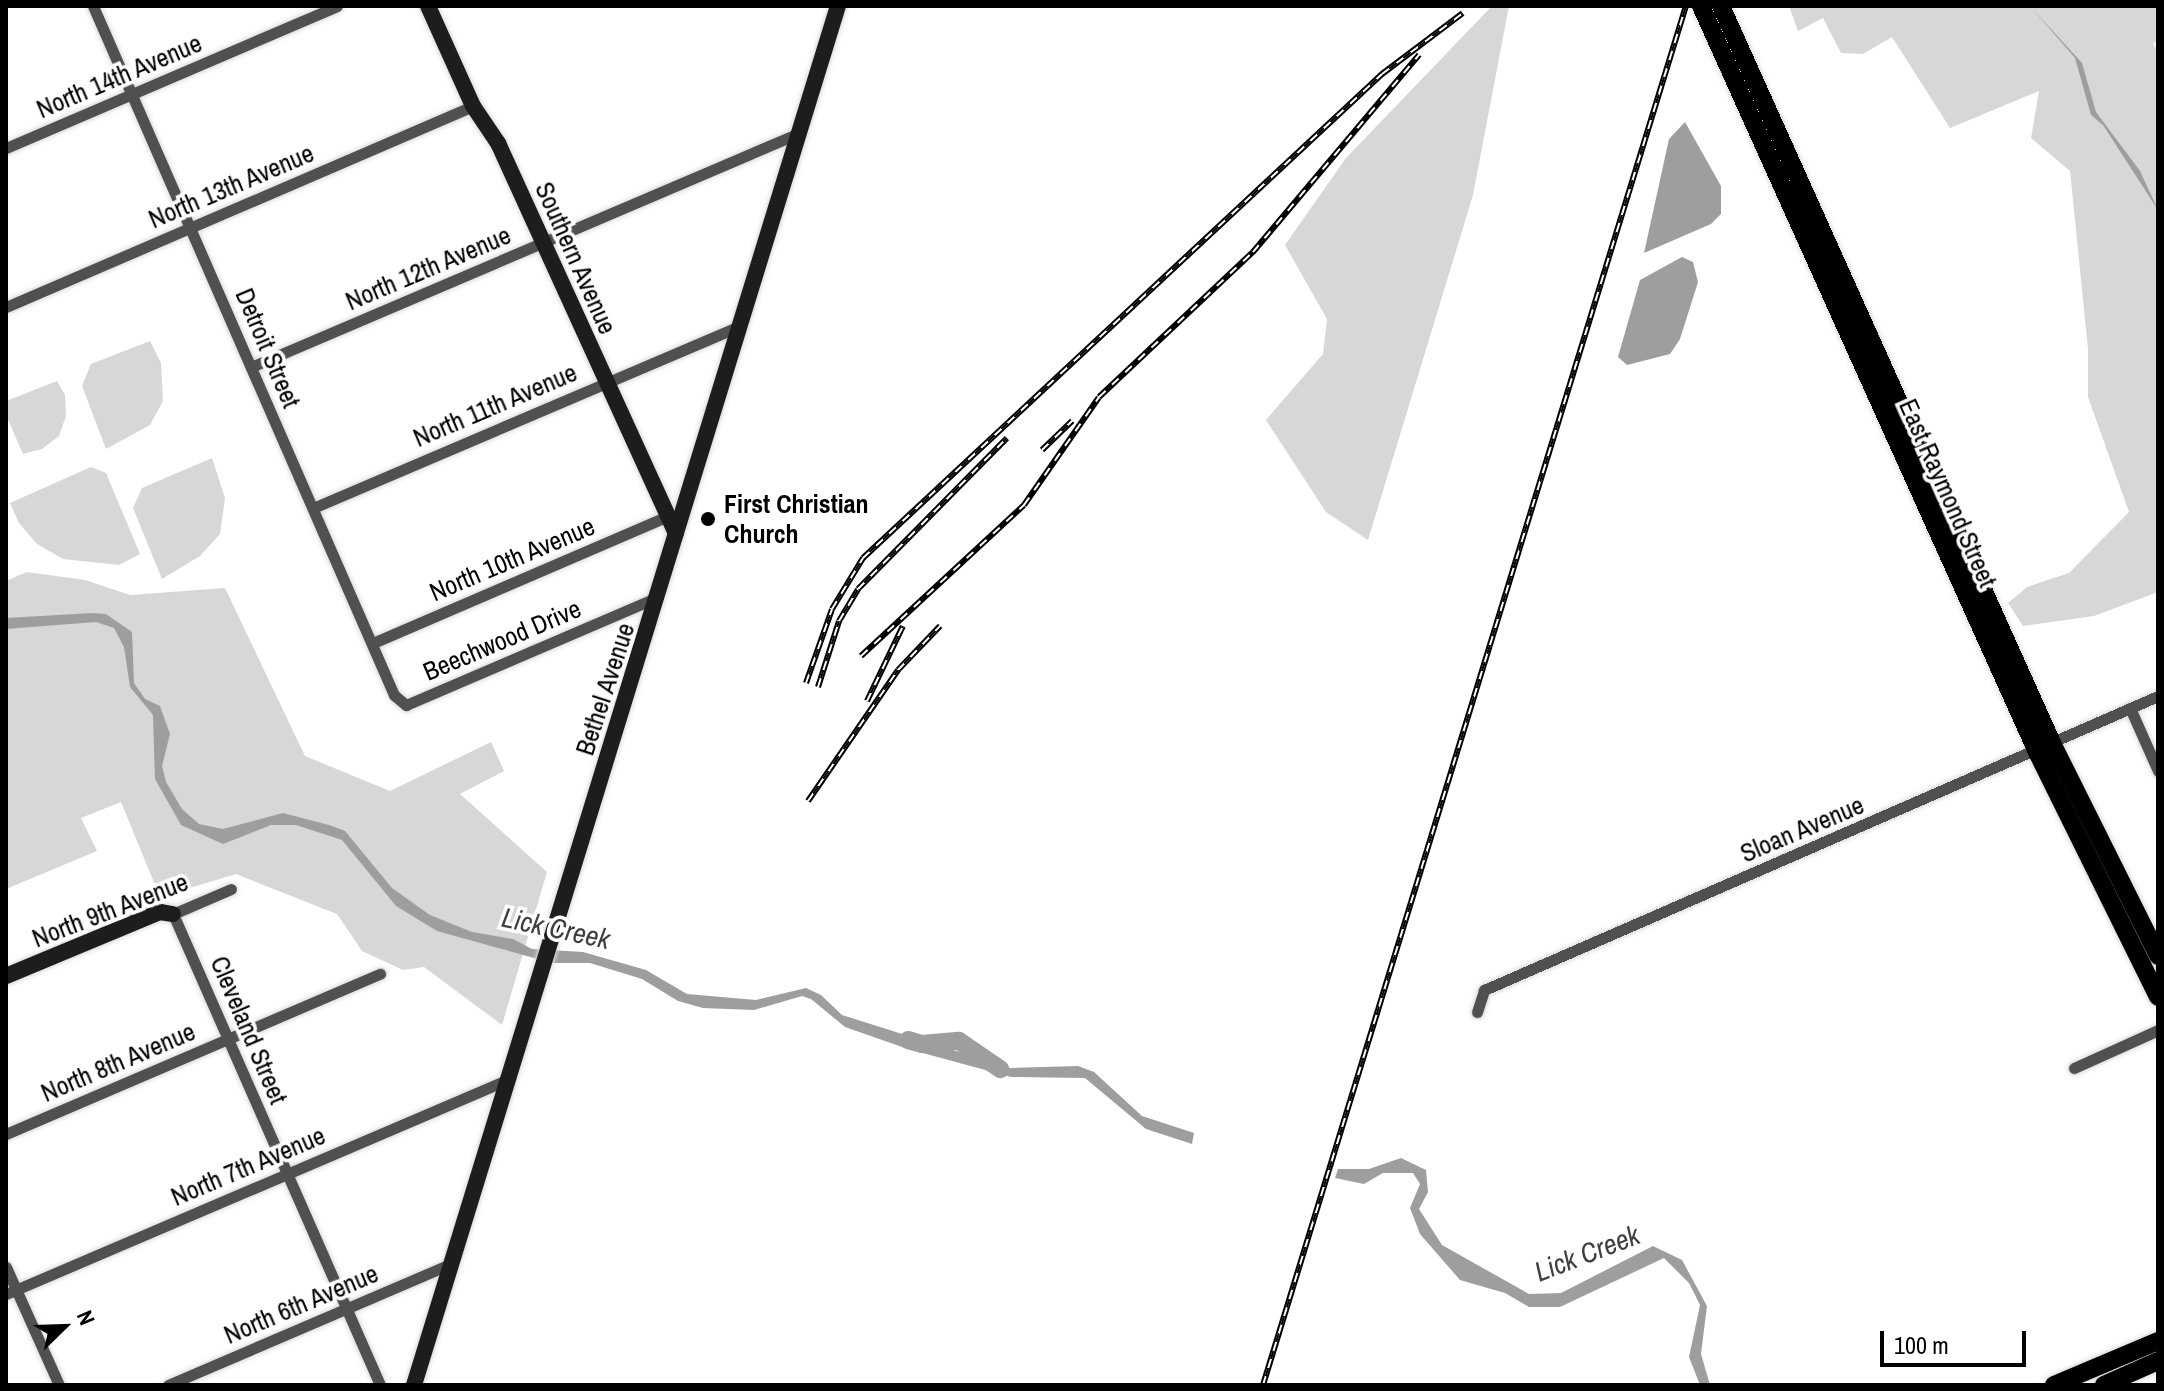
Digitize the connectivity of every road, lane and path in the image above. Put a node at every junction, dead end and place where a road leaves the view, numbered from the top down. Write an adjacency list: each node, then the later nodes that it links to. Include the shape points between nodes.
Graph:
1 (93, 6): 7 (street, Detroit Street)
2 (337, 6): 7 (street, North 14th Avenue)
3 (428, 6): 8 (street, Southern Avenue)
4 (838, 6): 9 (street, Bethel Avenue)
5 (1701, 6): 15 (main road, East Raymond Street)
6 (1722, 8): 15 (main road, East Raymond Street)
7 (133, 93): 10 (street, North 14th Avenue); 11 (street, Detroit Street)
8 (473, 106): 11 (street, North 13th Avenue); 12 (street, Southern Avenue, via 498,143)
9 (799, 133): 12 (street, North 12th Avenue); 14 (street, Bethel Avenue)
10 (6, 148)
11 (193, 226): 13 (street, North 13th Avenue); 16 (street, Detroit Street)
12 (543, 242): 16 (street, North 12th Avenue); 17 (street, Southern Avenue)
13 (6, 307)
14 (739, 326): 17 (street, North 11th Avenue); 20 (street, Bethel Avenue)
15 (1871, 362): 26 (main road, East Raymond Street)
16 (251, 367): 18 (street, Detroit Street)
17 (606, 382): 18 (street, North 11th Avenue); 19 (street, Southern Avenue)
18 (313, 508): 22 (street, Detroit Street)
19 (668, 516): 20 (street, Southern Avenue); 22 (street, North 10th Avenue)
20 (676, 533): 21 (street, Bethel Avenue)
21 (659, 597): 24 (street, Beechwood Drive); 38 (street, Bethel Avenue)
22 (373, 643): 24 (street, Detroit Street, via 394,695)
23 (2158, 696): 25 (street, Sloan Avenue)
24 (406, 705)
25 (2130, 708): 26 (street, Sloan Avenue); 27 (street)
26 (2044, 748): 30 (main road, East Raymond Street); 33 (main road, East Raymond Street); 34 (street, Sloan Avenue, via 1484,990)
27 (2158, 771)
28 (231, 889): 29 (street, North 9th Avenue)
29 (173, 914): 32 (street, North 9th Avenue, via 157,913); 36 (street, Cleveland Street)
30 (2158, 956)
31 (380, 974): 36 (street, North 8th Avenue)
32 (6, 976)
33 (2158, 997)
34 (1477, 1012)
35 (2158, 1030): 37 (street)
36 (227, 1039): 39 (street, North 8th Avenue); 40 (street, Cleveland Street)
37 (2074, 1068)
38 (507, 1080): 40 (street, North 7th Avenue); 41 (street, Bethel Avenue)
39 (6, 1134)
40 (288, 1173): 43 (street, North 7th Avenue); 44 (street, Cleveland Street)
41 (452, 1263): 44 (street, North 6th Avenue); 50 (street, Bethel Avenue)
42 (6, 1267): 43 (street)
43 (11, 1292): 47 (street)
44 (346, 1308): 48 (street, North 6th Avenue); 49 (street, Cleveland Street)
45 (2158, 1341): 51 (main road)
46 (2158, 1361): 52 (main road)
47 (59, 1385)
48 (168, 1385)
49 (380, 1385)
50 (414, 1385)
51 (2054, 1385)
52 (2104, 1385)

